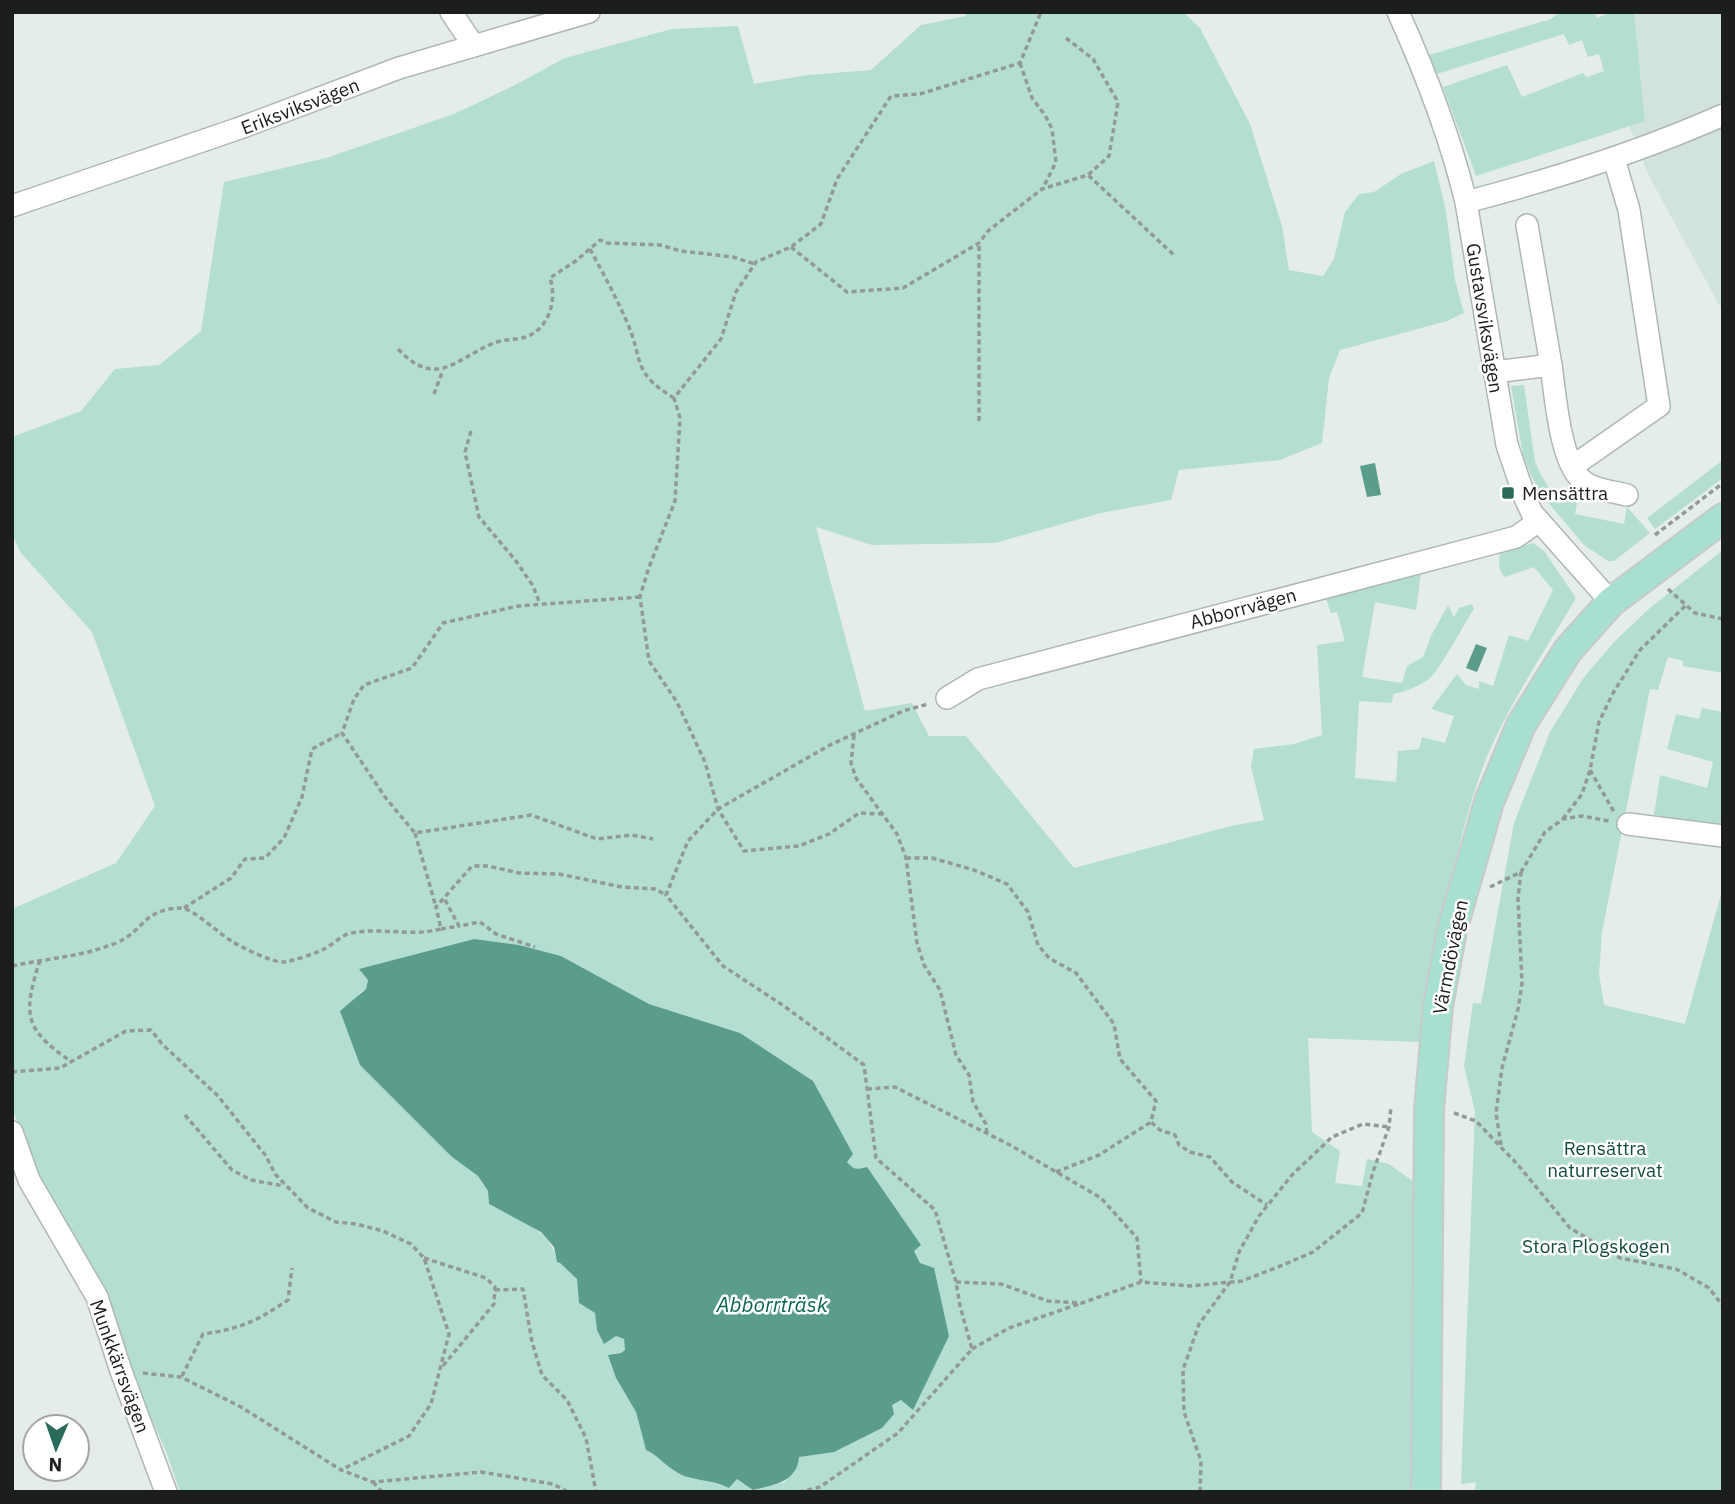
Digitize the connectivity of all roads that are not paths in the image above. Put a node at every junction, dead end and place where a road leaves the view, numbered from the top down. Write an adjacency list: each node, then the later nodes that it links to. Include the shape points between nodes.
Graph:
1 (451, 12): 4 (street)
2 (589, 12): 4 (street, Eriksviksvägen)
3 (1398, 12): 7 (street, Gustavsviksvägen, via 1443,121)
4 (474, 46): 8 (street, Eriksviksvägen, via 399,68)
5 (1723, 115): 6 (street)
6 (1614, 159): 7 (street); 12 (street, via 1629,210 1659,406)
7 (1466, 202): 11 (street, Gustavsviksvägen)
8 (12, 206)
9 (1527, 225): 10 (street)
10 (1551, 365): 11 (street); 12 (street, via 1563,441)
11 (1494, 373): 15 (street, Gustavsviksvägen, via 1512,465)
12 (1573, 466): 13 (street, via 1580,478 1597,488)
13 (1627, 495)
14 (1723, 518): 16 (main road, Värmdövägen)
15 (1539, 522): 16 (street, Gustavsviksvägen); 17 (street, Abborrvägen, via 1503,541 978,679)
16 (1611, 602): 22 (main road, Värmdövägen, via 1568,650 1521,725 1489,802 1452,930 1438,1006 1429,1109)
17 (947, 698)
18 (1628, 824): 19 (street)
19 (1723, 836)
20 (12, 1132): 21 (street, Munkkärrsvägen, via 29,1180 97,1297)
21 (166, 1492)
22 (1426, 1492)

